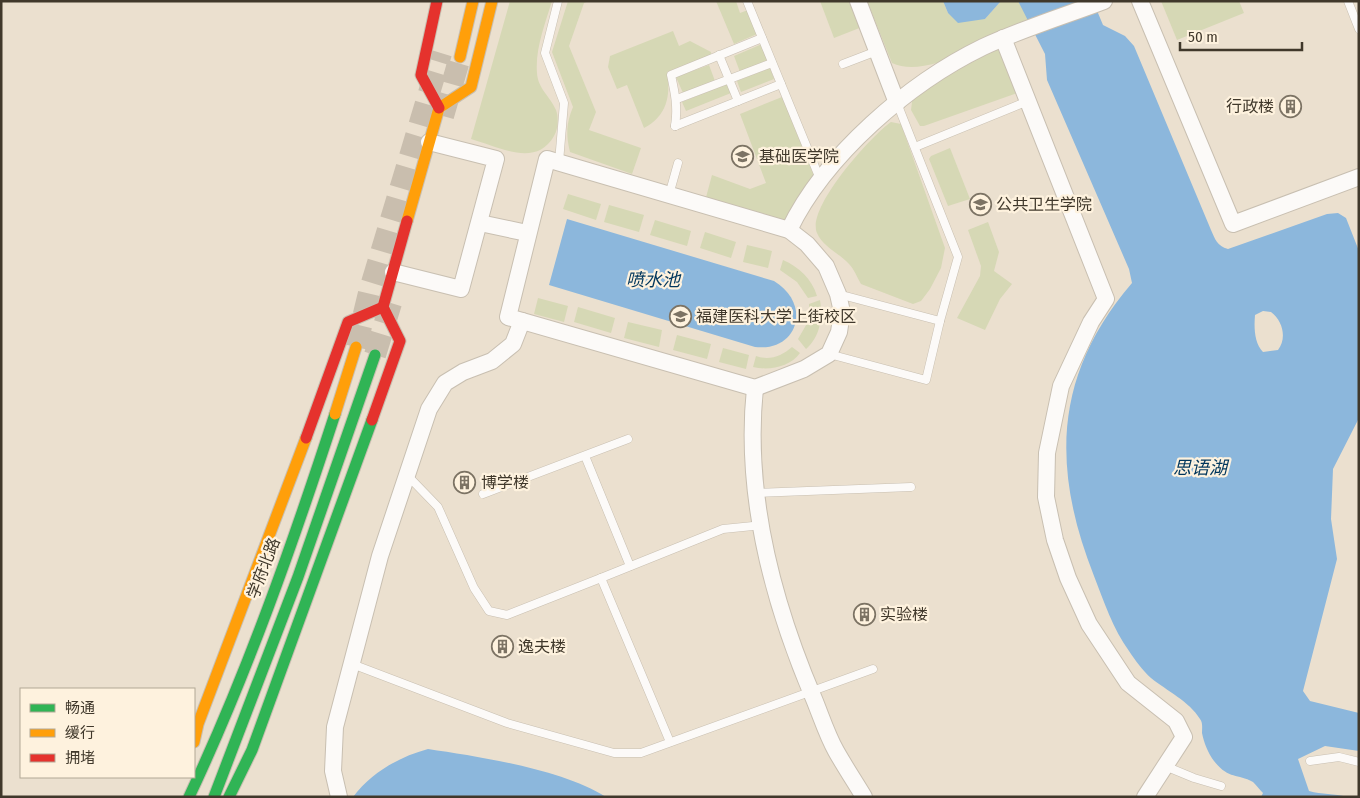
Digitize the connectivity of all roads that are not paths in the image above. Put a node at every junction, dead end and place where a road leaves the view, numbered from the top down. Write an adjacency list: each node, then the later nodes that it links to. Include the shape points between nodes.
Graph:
1 (437, 1): 24 (main road, via 421,74)
2 (473, 1): 15 (main road)
3 (492, 1): 24 (main road, via 472,88)
4 (558, 1): 27 (lane, via 545,53 564,103)
5 (747, 1): 11 (lane)
6 (858, 1): 13 (street)
7 (1104, 1): 12 (street)
8 (1140, 1): 29 (street, via 1233,224)
9 (1348, 1): 10 (lane)
10 (1359, 29)
11 (762, 38): 14 (lane); 16 (lane)
12 (1003, 38): 22 (street); 23 (street, via 920,83)
13 (877, 51): 17 (lane); 23 (street)
14 (719, 55): 18 (lane); 20 (lane, via 671,75)
15 (460, 57)
16 (772, 63): 18 (lane); 19 (lane)
17 (844, 64)
18 (729, 80): 20 (lane); 21 (lane)
19 (781, 84): 21 (lane); 30 (lane)
20 (677, 99): 21 (lane, via 675,126)
21 (738, 101)
22 (1028, 102): 26 (lane); 60 (street, via 1106,299 1074,354 1061,386 1047,453 1046,497 1055,540 1089,624 1128,683 1176,721 1184,737)
23 (897, 103): 26 (lane); 30 (street, via 841,154)
24 (439, 108): 25 (main road)
25 (429, 142): 32 (street, via 496,159); 35 (main road)
26 (915, 147): 39 (lane, via 958,257)
27 (559, 162): 31 (street); 34 (street, via 547,159)
28 (678, 163): 31 (lane)
29 (1359, 177)
30 (820, 179): 33 (street, via 800,207)
31 (669, 195): 33 (street)
32 (480, 223): 34 (street); 35 (street, via 461,289)
33 (789, 230): 36 (street, via 807,244 826,266)
34 (527, 233): 38 (street, via 508,317)
35 (393, 272): 37 (main road)
36 (838, 294): 39 (lane); 41 (street, via 842,312 840,326)
37 (383, 306): 56 (main road, via 348,322); 67 (main road, via 400,341 256,741)
38 (522, 321): 43 (street); 46 (street, via 513,344 492,361 445,383 429,408)
39 (940, 321): 41 (lane, via 926,380)
40 (356, 347): 65 (main road, 学府北路, via 308,496 218,735)
41 (829, 354): 43 (street, via 804,369)
42 (375, 355): 66 (main road, via 276,635)
43 (755, 388): 48 (street, via 752,429)
44 (628, 440): 45 (lane)
45 (585, 456): 49 (lane); 51 (lane)
46 (407, 476): 52 (lane, via 438,507 474,588 488,610 507,615); 53 (street, via 380,556)
47 (910, 486): 48 (lane)
48 (757, 493): 50 (street)
49 (482, 494)
50 (762, 525): 51 (lane, via 723,529); 55 (street, via 780,604)
51 (630, 566): 52 (lane)
52 (601, 578): 57 (lane)
53 (352, 664): 57 (lane, via 507,723 614,753 642,752); 63 (street, via 335,727 333,771)
54 (873, 668): 55 (lane)
55 (811, 692): 57 (lane); 68 (street, via 835,750)
56 (195, 738)
57 (670, 742)
58 (1310, 761): 59 (lane, via 1339,757)
59 (1359, 762)
60 (1165, 766): 62 (lane); 69 (street)
61 (186, 778): 64 (main road)
62 (1221, 786)
63 (339, 796)
64 (182, 797)
65 (189, 797)
66 (214, 797)
67 (229, 797)
68 (864, 797)
69 (1145, 797)

